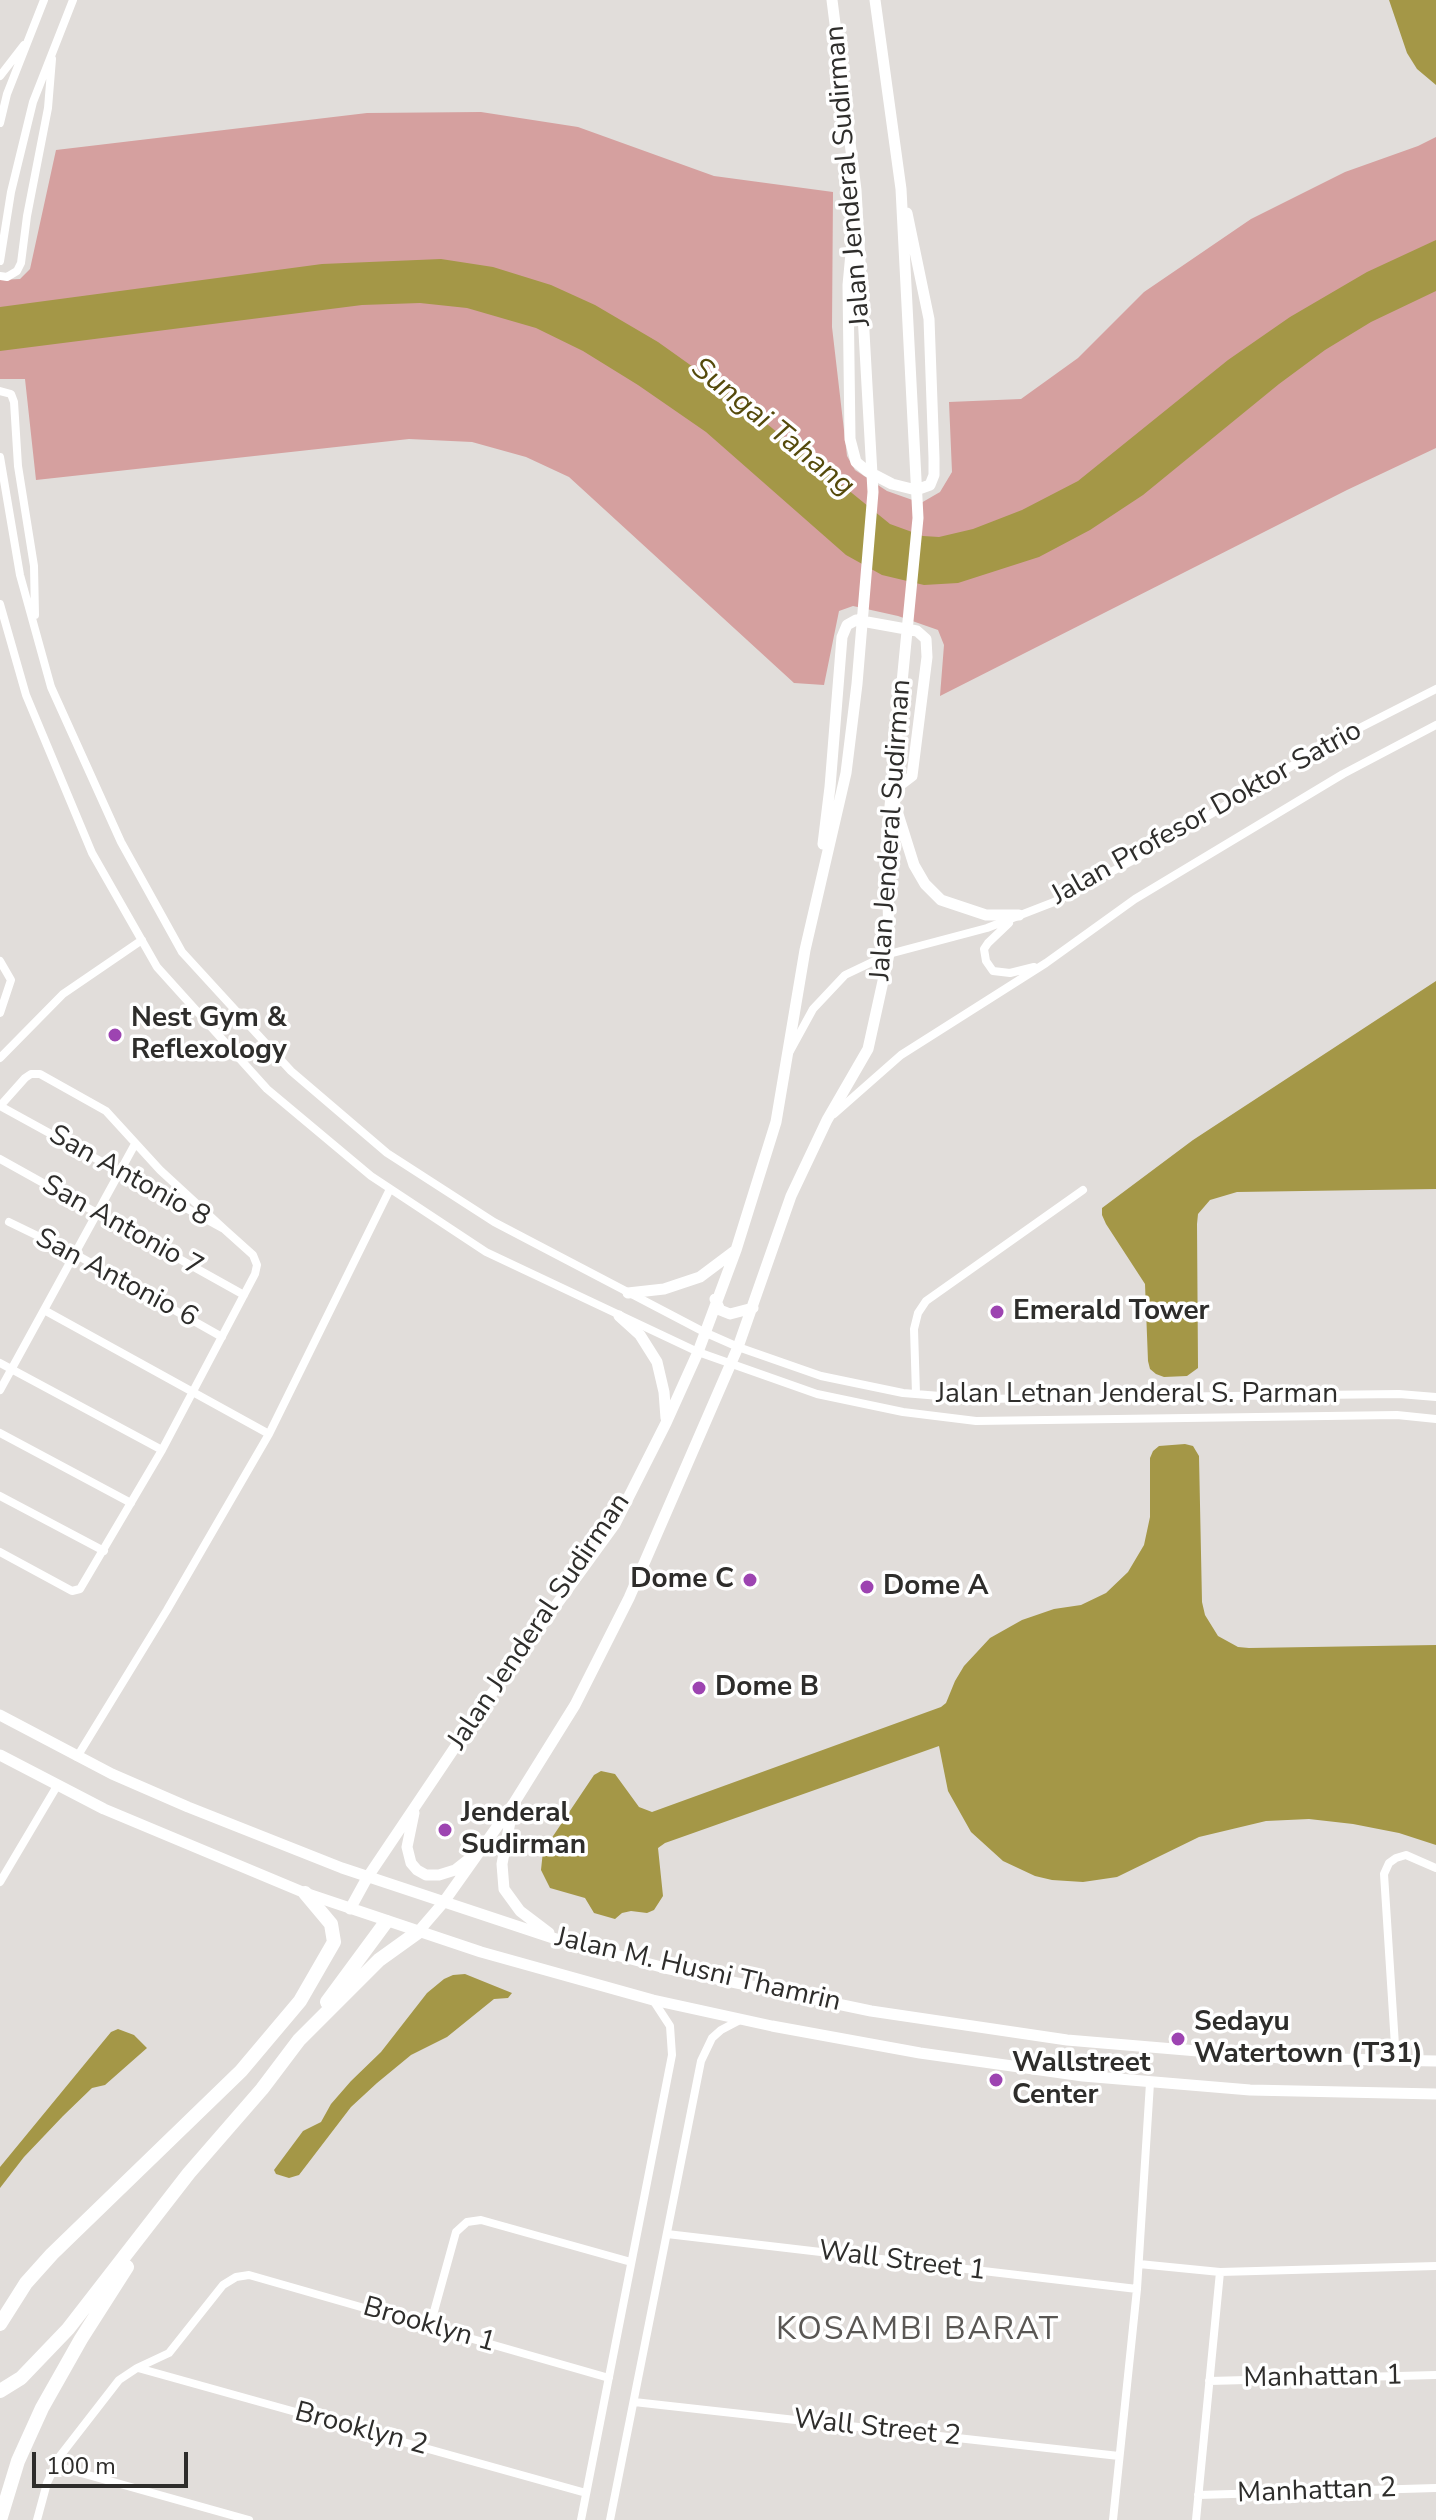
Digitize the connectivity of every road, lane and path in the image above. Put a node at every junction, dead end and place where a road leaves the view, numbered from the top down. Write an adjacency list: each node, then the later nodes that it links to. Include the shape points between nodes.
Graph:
1 (44, 0): 5 (street)
2 (73, 0): 6 (street)
3 (832, 0): 10 (street, Jalan Jenderal Sudirman)
4 (875, 0): 9 (street, Jalan Jenderal Sudirman)
5 (30, 37): 7 (street); 8 (street)
6 (53, 50): 11 (street, via 33,102); 12 (street, via 21,263 17,271)
7 (0, 76)
8 (0, 123)
9 (901, 189): 10 (street, via 929,319 934,475 930,485 916,490 867,471 856,462 850,439 848,285); 22 (street, Jalan Jenderal Sudirman, via 918,518)
10 (856, 190): 23 (street, Jalan Jenderal Sudirman, via 873,492 846,773)
11 (0, 261)
12 (0, 276)
13 (0, 391): 18 (street, via 11,394 14,402 34,566)
14 (0, 457): 15 (street)
15 (1, 469): 18 (street)
16 (0, 604): 19 (street, Jalan Letnan Jenderal S. Parman)
17 (0, 620): 19 (street)
18 (35, 630): 44 (street, Jalan Letnan Jenderal S. Parman, via 51,687 114,828 182,952 291,1071 387,1153 494,1222)
19 (4, 633): 25 (street, Jalan Letnan Jenderal S. Parman, via 92,853)
20 (1436, 689): 24 (street, Jalan Profesor Doktor Satrio, via 1334,741 1130,862)
21 (1436, 725): 28 (street, Jalan Profesor Doktor Satrio, via 1343,774 1135,899)
22 (891, 792): 23 (street, via 912,776 926,639 917,631 856,620 842,637); 24 (street, via 914,865 941,900 986,915); 26 (street, Jalan Jenderal Sudirman)
23 (815, 908): 31 (street, Jalan Jenderal Sudirman)
24 (1019, 915): 26 (street, Jalan Profesor Doktor Satrio); 28 (street, via 991,937 984,949 986,961 993,971 1010,973)
25 (142, 940): 30 (street, via 63,994); 37 (street, Jalan Letnan Jenderal S. Parman, via 157,967 267,1089)
26 (889, 954): 31 (street, Jalan Profesor Doktor Satrio, via 845,975 813,1009); 33 (street, Jalan Jenderal Sudirman, via 868,1049)
27 (0, 961): 29 (street, via 11,980)
28 (1046, 963): 33 (street, Jalan Profesor Doktor Satrio, via 901,1055)
29 (1, 1011)
30 (0, 1058)
31 (786, 1059): 42 (street, Jalan Jenderal Sudirman, via 776,1122)
32 (0, 1106): 34 (street, via 25,1078 40,1074 106,1111); 36 (street, San Antonio 8)
33 (827, 1120): 47 (street, Jalan Jenderal Sudirman, via 791,1196)
34 (135, 1144): 36 (street); 41 (street)
35 (0, 1159): 39 (street, San Antonio 7)
36 (120, 1172): 39 (street); 41 (street, San Antonio 8)
37 (390, 1189): 49 (street, Jalan Letnan Jenderal S. Parman, via 486,1252); 64 (street)
38 (1083, 1190): 59 (street, via 926,1301 914,1329)
39 (98, 1213): 43 (street); 45 (street, San Antonio 7)
40 (9, 1222): 43 (street, San Antonio 6)
41 (224, 1229): 45 (street, San Antonio 8, via 257,1265)
42 (736, 1250): 44 (street, via 700,1277); 46 (street, Jalan Jenderal Sudirman)
43 (75, 1254): 48 (street); 51 (street, San Antonio 6)
44 (628, 1293): 50 (street, Jalan Letnan Jenderal S. Parman)
45 (244, 1295): 51 (street)
46 (715, 1299): 47 (street, via 720,1310 730,1314); 50 (street, Jalan Jenderal Sudirman)
47 (753, 1308): 52 (street, Jalan Jenderal Sudirman)
48 (44, 1310): 56 (street); 58 (street)
49 (619, 1316): 53 (street, Jalan Letnan Jenderal S. Parman); 62 (street, via 640,1335 657,1362)
50 (704, 1332): 52 (street, Jalan Letnan Jenderal S. Parman); 53 (street, Jalan Jenderal Sudirman)
51 (222, 1337): 58 (street)
52 (738, 1347): 55 (street, Jalan Jenderal Sudirman); 59 (street, Jalan Letnan Jenderal S. Parman, via 821,1376)
53 (698, 1352): 55 (street, Jalan Letnan Jenderal S. Parman); 62 (street, Jalan Jenderal Sudirman)
54 (0, 1363): 56 (street)
55 (730, 1364): 61 (street, Jalan Letnan Jenderal S. Parman, via 817,1394 976,1421 1397,1415); 75 (street, Jalan Jenderal Sudirman, via 614,1628 575,1705)
56 (11, 1369): 57 (street); 65 (street)
57 (0, 1390)
58 (193, 1392): 64 (street); 65 (street)
59 (916, 1394): 60 (street, Jalan Letnan Jenderal S. Parman, via 977,1399)
60 (1436, 1397)
61 (1436, 1419)
62 (666, 1423): 74 (street, Jalan Jenderal Sudirman, via 615,1524)
63 (0, 1433): 67 (street)
64 (269, 1434): 72 (street)
65 (162, 1450): 67 (street)
66 (0, 1496): 68 (street)
67 (131, 1503): 68 (street)
68 (104, 1551): 69 (street, via 80,1589 72,1591)
69 (0, 1552)
70 (0, 1715): 72 (street, Jalan M. Husni Thamrin)
71 (0, 1755): 73 (street, Jalan M. Husni Thamrin)
72 (77, 1757): 78 (street, Jalan M. Husni Thamrin)
73 (57, 1786): 79 (street); 80 (street, Jalan M. Husni Thamrin)
74 (418, 1801): 76 (street, via 407,1847 411,1863 421,1873 462,1867); 78 (street, Jalan Jenderal Sudirman)
75 (514, 1803): 76 (street, Jalan Jenderal Sudirman); 85 (street, via 502,1864 504,1889 520,1911)
76 (489, 1839): 81 (street, Jalan Jenderal Sudirman)
77 (1436, 1868): 89 (street, via 1406,1855 1389,1863 1384,1874)
78 (367, 1878): 81 (street, Jalan M. Husni Thamrin); 82 (street, Jalan Jenderal Sudirman)
79 (0, 1882)
80 (305, 1893): 82 (street, Jalan M. Husni Thamrin); 100 (highway, via 334,1930 334,1942 290,2014 253,2057 52,2254)
81 (443, 1903): 84 (street, Jalan Jenderal Sudirman); 85 (street, Jalan M. Husni Thamrin)
82 (350, 1909): 83 (street, Jalan M. Husni Thamrin)
83 (386, 1922): 84 (street, Jalan M. Husni Thamrin); 88 (highway)
84 (418, 1932): 86 (street, Jalan M. Husni Thamrin); 88 (highway, via 379,1960)
85 (556, 1939): 89 (street, Jalan M. Husni Thamrin, via 801,1998 1000,2032 1236,2056)
86 (653, 2000): 87 (street, Jalan M. Husni Thamrin); 95 (street, via 670,2026 672,2055)
87 (740, 2019): 91 (street, Jalan M. Husni Thamrin, via 977,2062); 94 (street, via 721,2030 705,2049)
88 (299, 2040): 93 (highway)
89 (1396, 2061): 90 (street, Jalan M. Husni Thamrin)
90 (1436, 2061)
91 (1150, 2083): 92 (street, Jalan M. Husni Thamrin); 96 (street)
92 (1436, 2094)
93 (189, 2173): 106 (highway, via 68,2329 21,2378); 113 (highway, via 55,2383 18,2461)
94 (667, 2234): 99 (street, Wall Street 1); 107 (street)
95 (631, 2262): 101 (street, via 481,2220 467,2222 456,2232); 104 (street)
96 (1139, 2264): 98 (street); 99 (street)
97 (1436, 2266): 98 (street)
98 (1220, 2272): 105 (street)
99 (1137, 2289): 108 (street)
100 (0, 2324)
101 (430, 2326): 102 (street, Brooklyn 1, via 249,2275 223,2285 169,2353); 104 (street, Brooklyn 1)
102 (137, 2368): 109 (street, via 119,2380); 111 (street, Brooklyn 2)
103 (1436, 2375): 105 (street, Manhattan 1)
104 (609, 2378): 111 (street)
105 (1209, 2381): 112 (street)
106 (0, 2391)
107 (634, 2402): 108 (street, Wall Street 2); 117 (street)
108 (1119, 2456): 118 (street)
109 (56, 2466): 114 (street); 115 (street)
110 (1436, 2488): 112 (street, Manhattan 2)
111 (586, 2493): 116 (street)
112 (1198, 2495): 119 (street)
113 (0, 2520)
114 (37, 2520)
115 (249, 2520)
116 (581, 2520)
117 (610, 2520)
118 (1113, 2520)
119 (1196, 2520)

